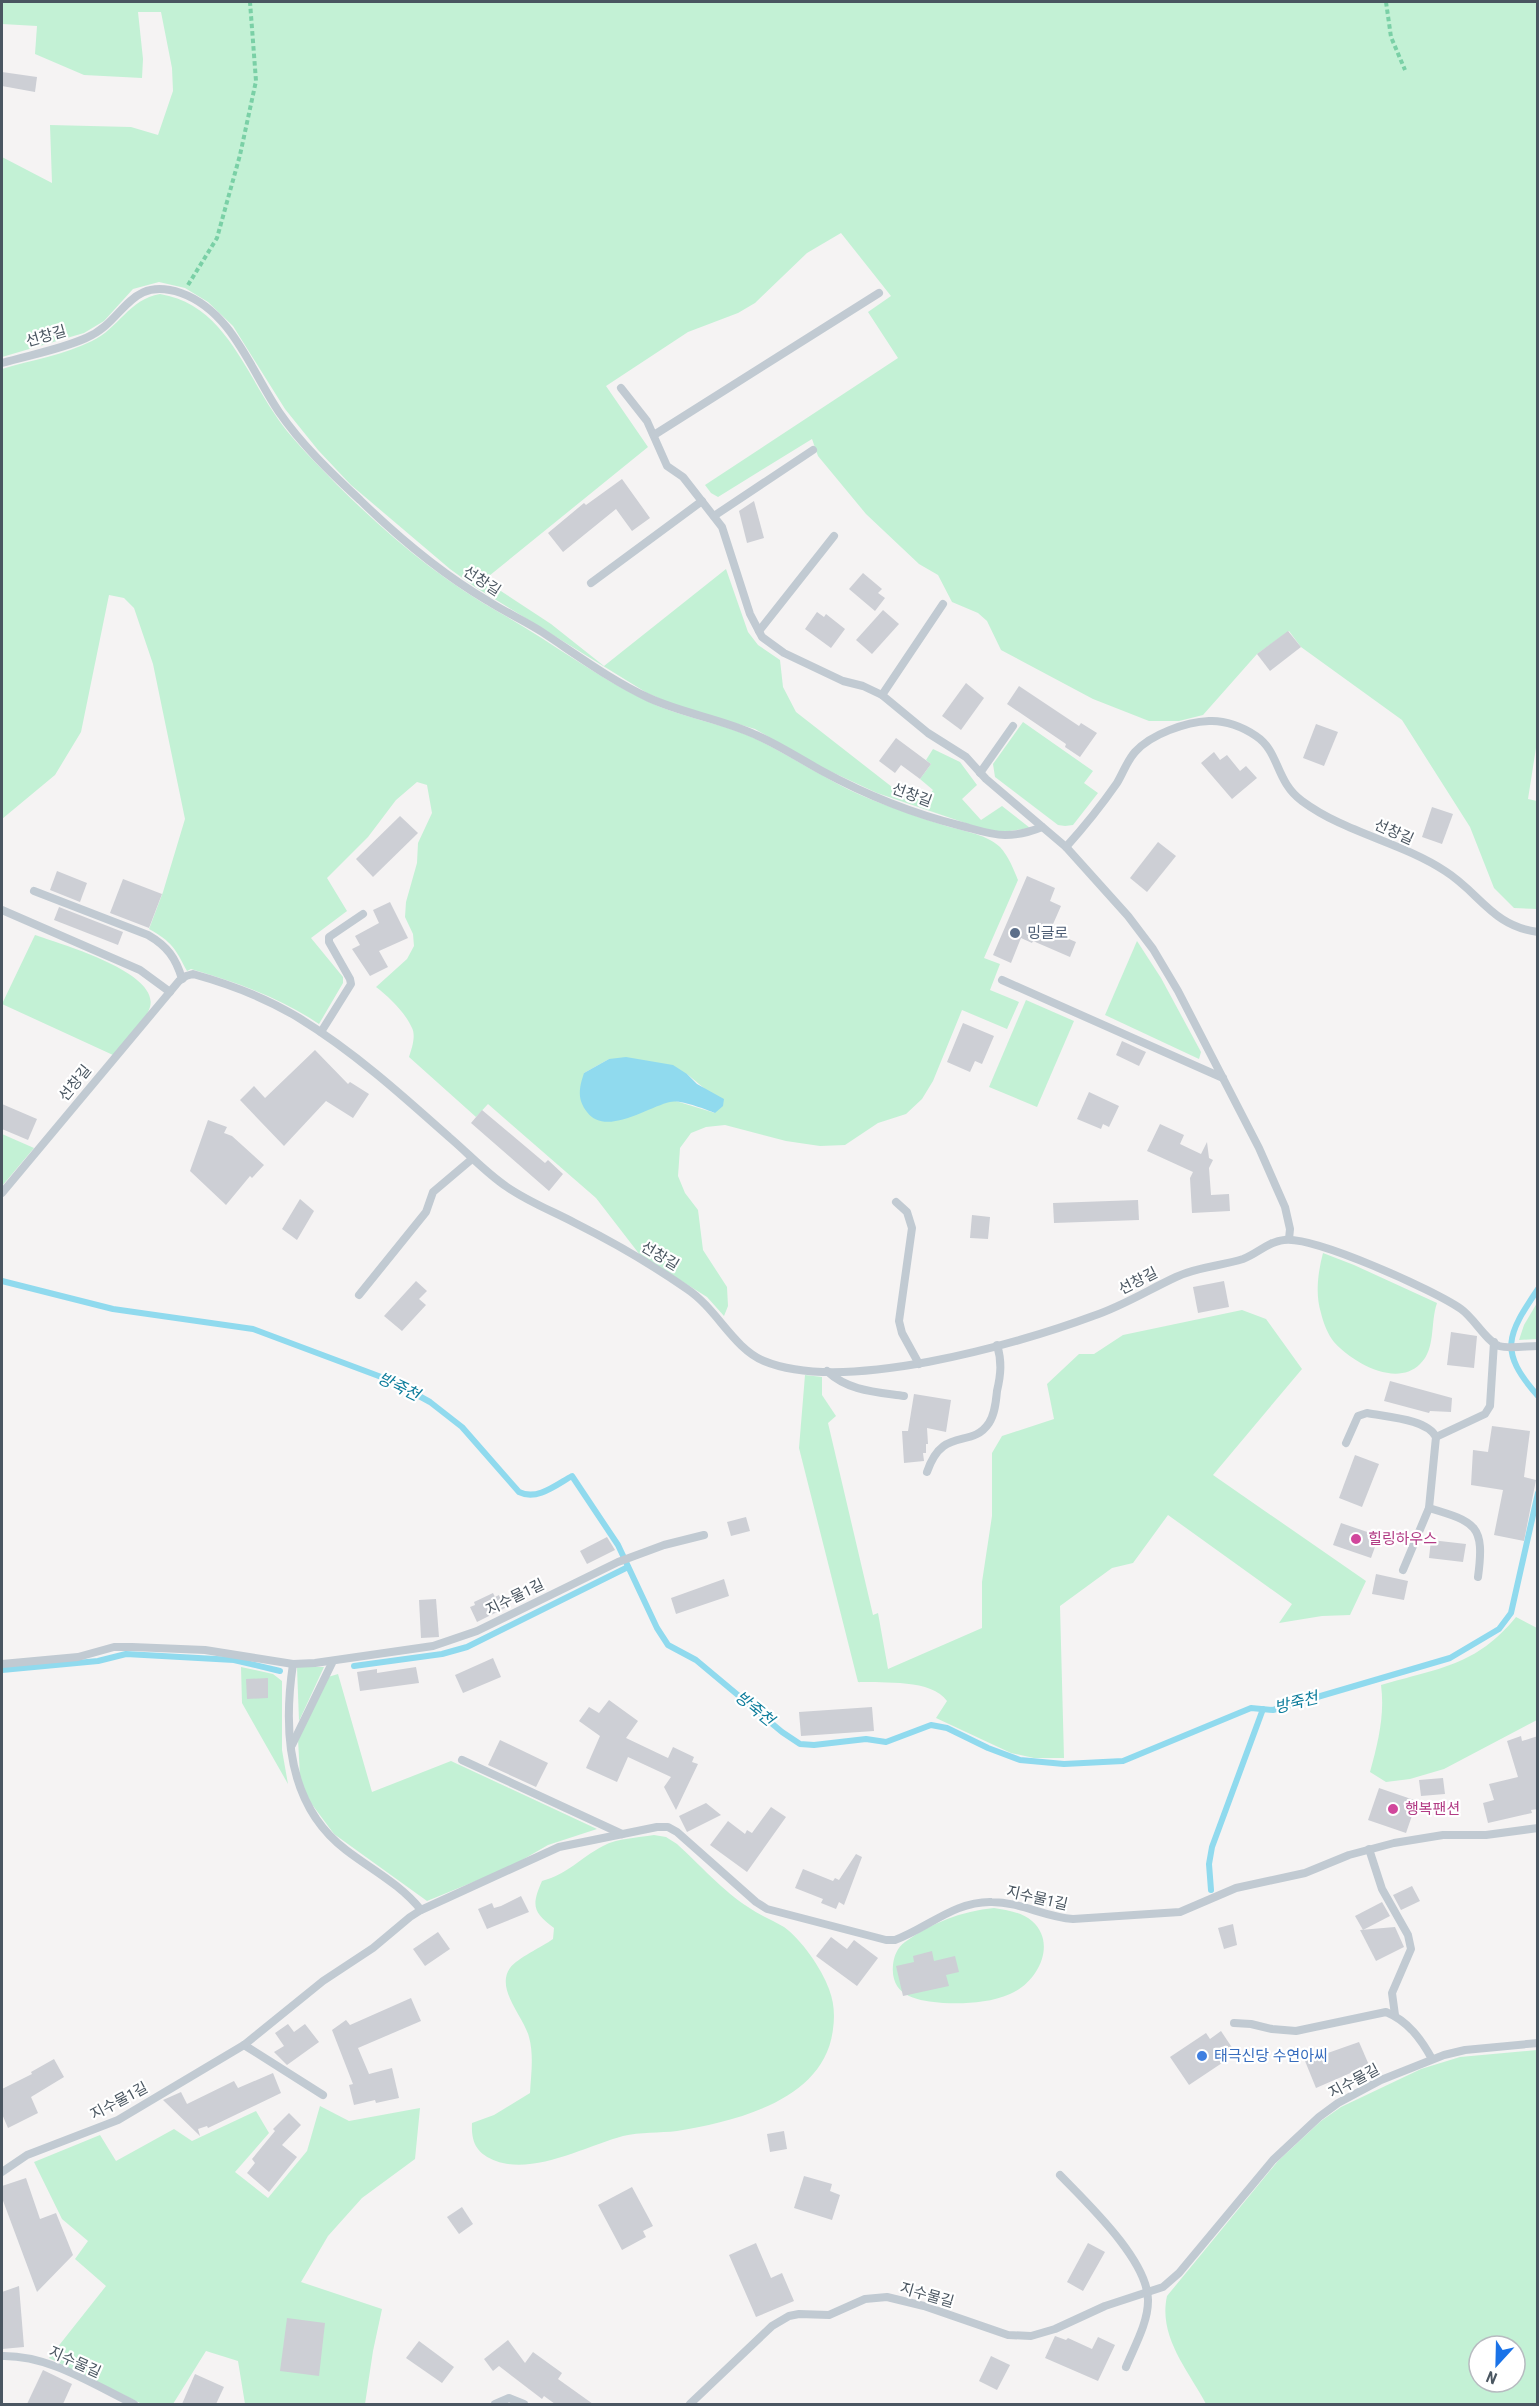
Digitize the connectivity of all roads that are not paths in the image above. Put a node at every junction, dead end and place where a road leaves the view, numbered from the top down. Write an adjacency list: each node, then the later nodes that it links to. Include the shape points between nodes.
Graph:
1 (879, 292): 4 (lane)
2 (2, 363): 15 (lane, 선창길, via 89,338 138,294 158,288 183,294 204,306 227,328 280,413 361,502 449,575 487,601 646,697 677,711 752,733 868,794 989,834 1025,833)
3 (621, 388): 4 (lane)
4 (654, 435): 6 (lane, via 667,466 683,477)
5 (813, 450): 7 (lane)
6 (702, 501): 7 (lane); 9 (lane)
7 (714, 516): 11 (lane, via 722,527)
8 (834, 537): 11 (lane)
9 (591, 583)
10 (943, 604): 12 (lane)
11 (759, 631): 12 (lane, via 784,653)
12 (882, 695): 14 (lane, via 928,733 966,757)
13 (1013, 726): 14 (lane)
14 (981, 773): 15 (lane)
15 (1042, 827): 16 (lane)
16 (1066, 847): 20 (lane, 선창길, via 1097,812 1141,746 1196,723 1227,723 1243,728 1268,747 1285,785 1304,802 1431,863 1457,879 1501,921); 25 (lane, via 1153,949)
17 (34, 891): 21 (lane, via 148,935 174,958)
18 (2, 910): 23 (lane, via 140,970)
19 (363, 914): 24 (lane, via 329,938 351,984)
20 (1538, 932)
21 (182, 979): 23 (lane, 선창길); 24 (lane, 선창길, via 193,974 219,983 296,1016)
22 (1002, 980): 25 (lane)
23 (171, 992): 27 (lane, 선창길)
24 (321, 1032): 26 (lane, 선창길)
25 (1224, 1078): 29 (lane, via 1285,1207)
26 (472, 1159): 30 (lane, via 433,1192 426,1212); 35 (lane, 선창길, via 505,1186 607,1239 696,1294 750,1354 798,1370)
27 (2, 1193)
28 (896, 1202): 34 (lane, via 907,1212 912,1228 899,1321)
29 (1288, 1239): 31 (lane, via 1320,1246 1431,1293 1466,1313); 32 (lane, 선창길, via 1248,1257 1177,1276 1095,1316)
30 (359, 1295)
31 (1497, 1344): 33 (lane); 37 (lane, via 1490,1406 1485,1414)
32 (997, 1345): 34 (lane, 선창길); 39 (lane, via 1001,1371 989,1422 974,1434 944,1444)
33 (1535, 1346)
34 (919, 1364): 35 (lane, 선창길)
35 (827, 1371): 36 (lane, via 838,1382 857,1389)
36 (904, 1396)
37 (1436, 1437): 38 (lane, via 1423,1425 1367,1413 1358,1416); 40 (lane)
38 (1347, 1443)
39 (927, 1472)
40 (1429, 1508): 42 (lane); 43 (lane, via 1461,1517 1472,1525 1479,1536 1481,1551)
41 (704, 1535): 44 (lane, 지수물1길, via 618,1562 448,1643)
42 (1403, 1570)
43 (1478, 1577)
44 (332, 1662): 46 (lane, 지수물1길); 47 (lane)
45 (2, 1664): 46 (lane, 지수물1길, via 132,1647 205,1650)
46 (293, 1664): 47 (lane)
47 (292, 1745): 52 (lane, via 302,1796 327,1834 408,1894)
48 (462, 1760): 50 (lane)
49 (1538, 1828): 51 (lane, 지수물1길, via 1423,1838)
50 (622, 1834): 51 (lane, 지수물1길, via 668,1827 767,1909 886,1940 904,1937 941,1914 978,1903 1007,1904 1073,1919 1180,1912 1236,1888 1318,1869); 52 (lane, 지수물1길, via 546,1852)
51 (1369, 1849): 53 (lane, via 1382,1889 1410,1942 1411,1949 1392,1994)
52 (421, 1910): 56 (lane, 지수물1길)
53 (1395, 2015): 54 (lane, via 1378,2012 1296,2031); 57 (lane, via 1419,2037)
54 (1234, 2024)
55 (1538, 2043): 57 (lane, 지수물길, via 1465,2050)
56 (244, 2045): 58 (lane); 59 (lane, 지수물1길, via 118,2120 27,2156)
57 (1432, 2059): 61 (lane, 지수물길, via 1360,2091 1319,2117 1267,2167 1172,2281)
58 (323, 2095)
59 (2, 2172)
60 (1060, 2175): 61 (lane, via 1108,2225 1134,2261)
61 (1148, 2292): 63 (lane, via 1147,2313); 67 (lane, 지수물길, via 1031,2336 1008,2335 887,2297 865,2299 829,2315 789,2316 772,2326)
62 (2, 2355): 64 (lane, 지수물길, via 20,2356 63,2369)
63 (1126, 2367)
64 (134, 2404)
65 (495, 2404): 66 (lane, via 509,2398)
66 (524, 2404)
67 (690, 2404)

